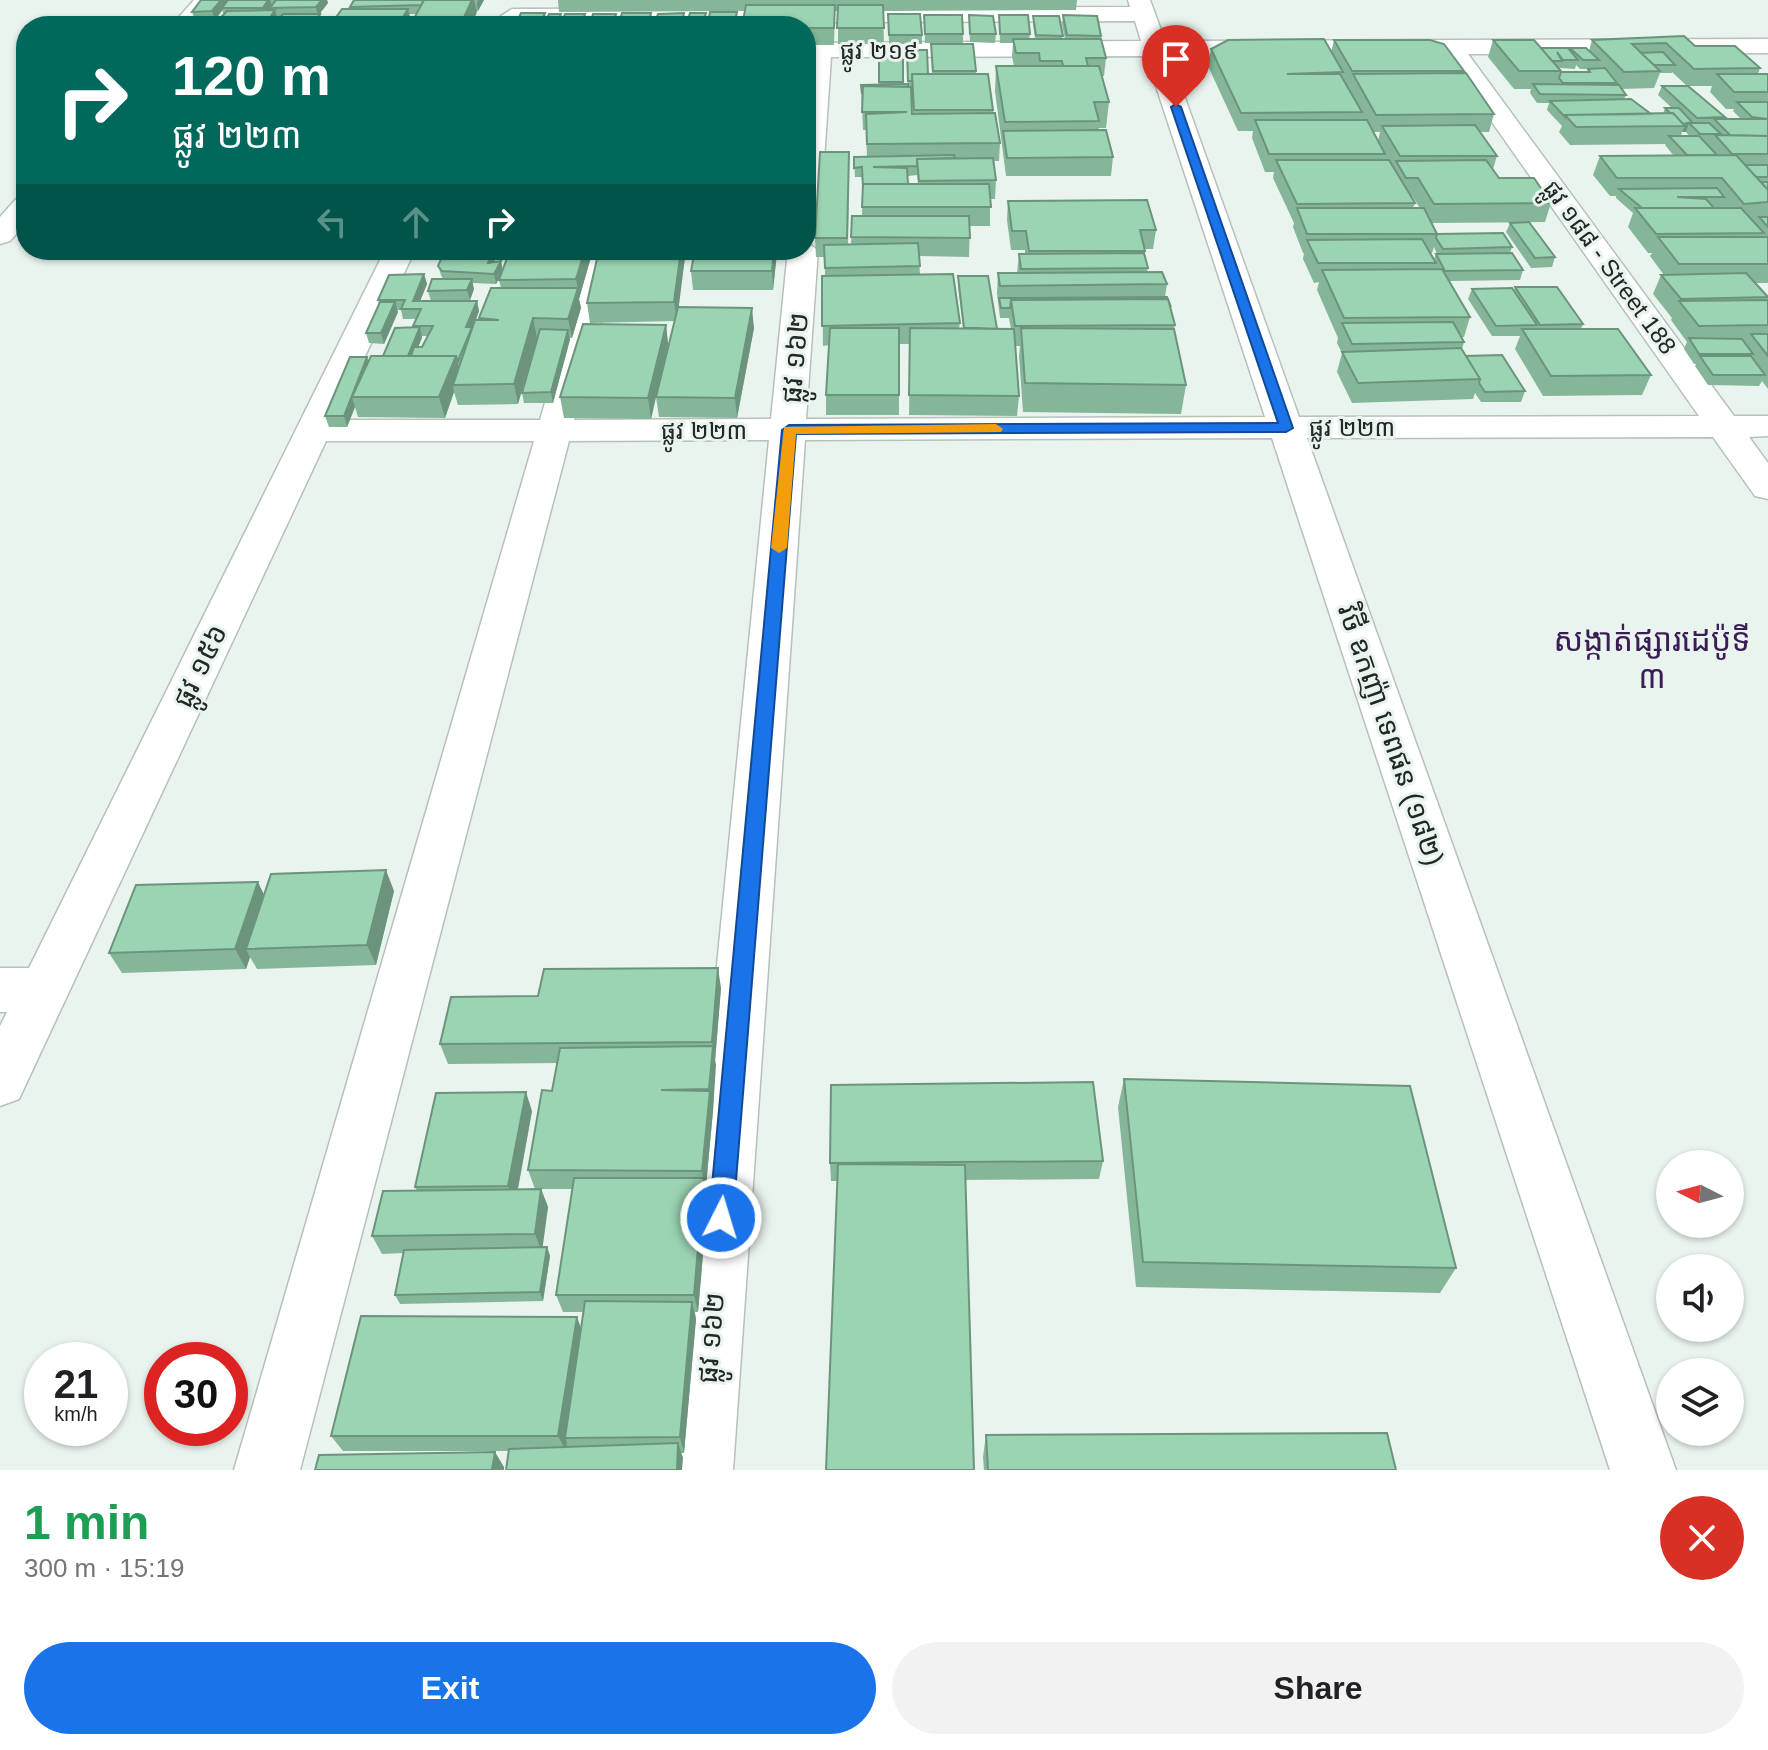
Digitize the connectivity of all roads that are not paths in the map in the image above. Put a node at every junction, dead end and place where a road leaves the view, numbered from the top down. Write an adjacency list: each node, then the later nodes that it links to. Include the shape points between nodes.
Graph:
1 (206, 0): 3 (street)
2 (513, 14): 4 (street)
3 (192, 16)
4 (694, 16)
5 (816, 17): 6 (street)
6 (1147, 21): 8 (street, ផ្លូវ ២១៩); 9 (street, ផ្លូវ ២១៩); 18 (street, វិថី ឧកញ៉ា ទេពផន (១៨២))
7 (1758, 46): 8 (street, ផ្លូវ ២១៩); 10 (street)
8 (1451, 47): 16 (street, ផ្លូវ ១៨៨ - Street 188)
9 (816, 50)
10 (1768, 64)
11 (16, 217): 12 (street)
12 (0, 235)
13 (395, 260): 21 (street, ផ្លូវ ១៥៦)
14 (601, 260): 19 (street)
15 (802, 260): 20 (street, ផ្លូវ ១៦២)
16 (1723, 426): 17 (street, ផ្លូវ ២២៣); 18 (street, ផ្លូវ ២២៣); 22 (street, ផ្លូវ ១៨៨ - Street 188)
17 (1768, 426)
18 (1286, 428): 20 (street, ផ្លូវ ២២៣); 27 (street, វិថី ឧកញ៉ា ទេពផន (១៨២))
19 (554, 430): 20 (street, ផ្លូវ ២២៣); 21 (street, ផ្លូវ ២២៣); 25 (street)
20 (789, 430): 26 (street, ផ្លូវ ១៦២)
21 (312, 431): 23 (street, ផ្លូវ ១៥៦)
22 (1768, 488)
23 (22, 990): 24 (street, ផ្លូវ ១៥៦)
24 (0, 1082)
25 (267, 1470)
26 (700, 1470)
27 (1643, 1470)

